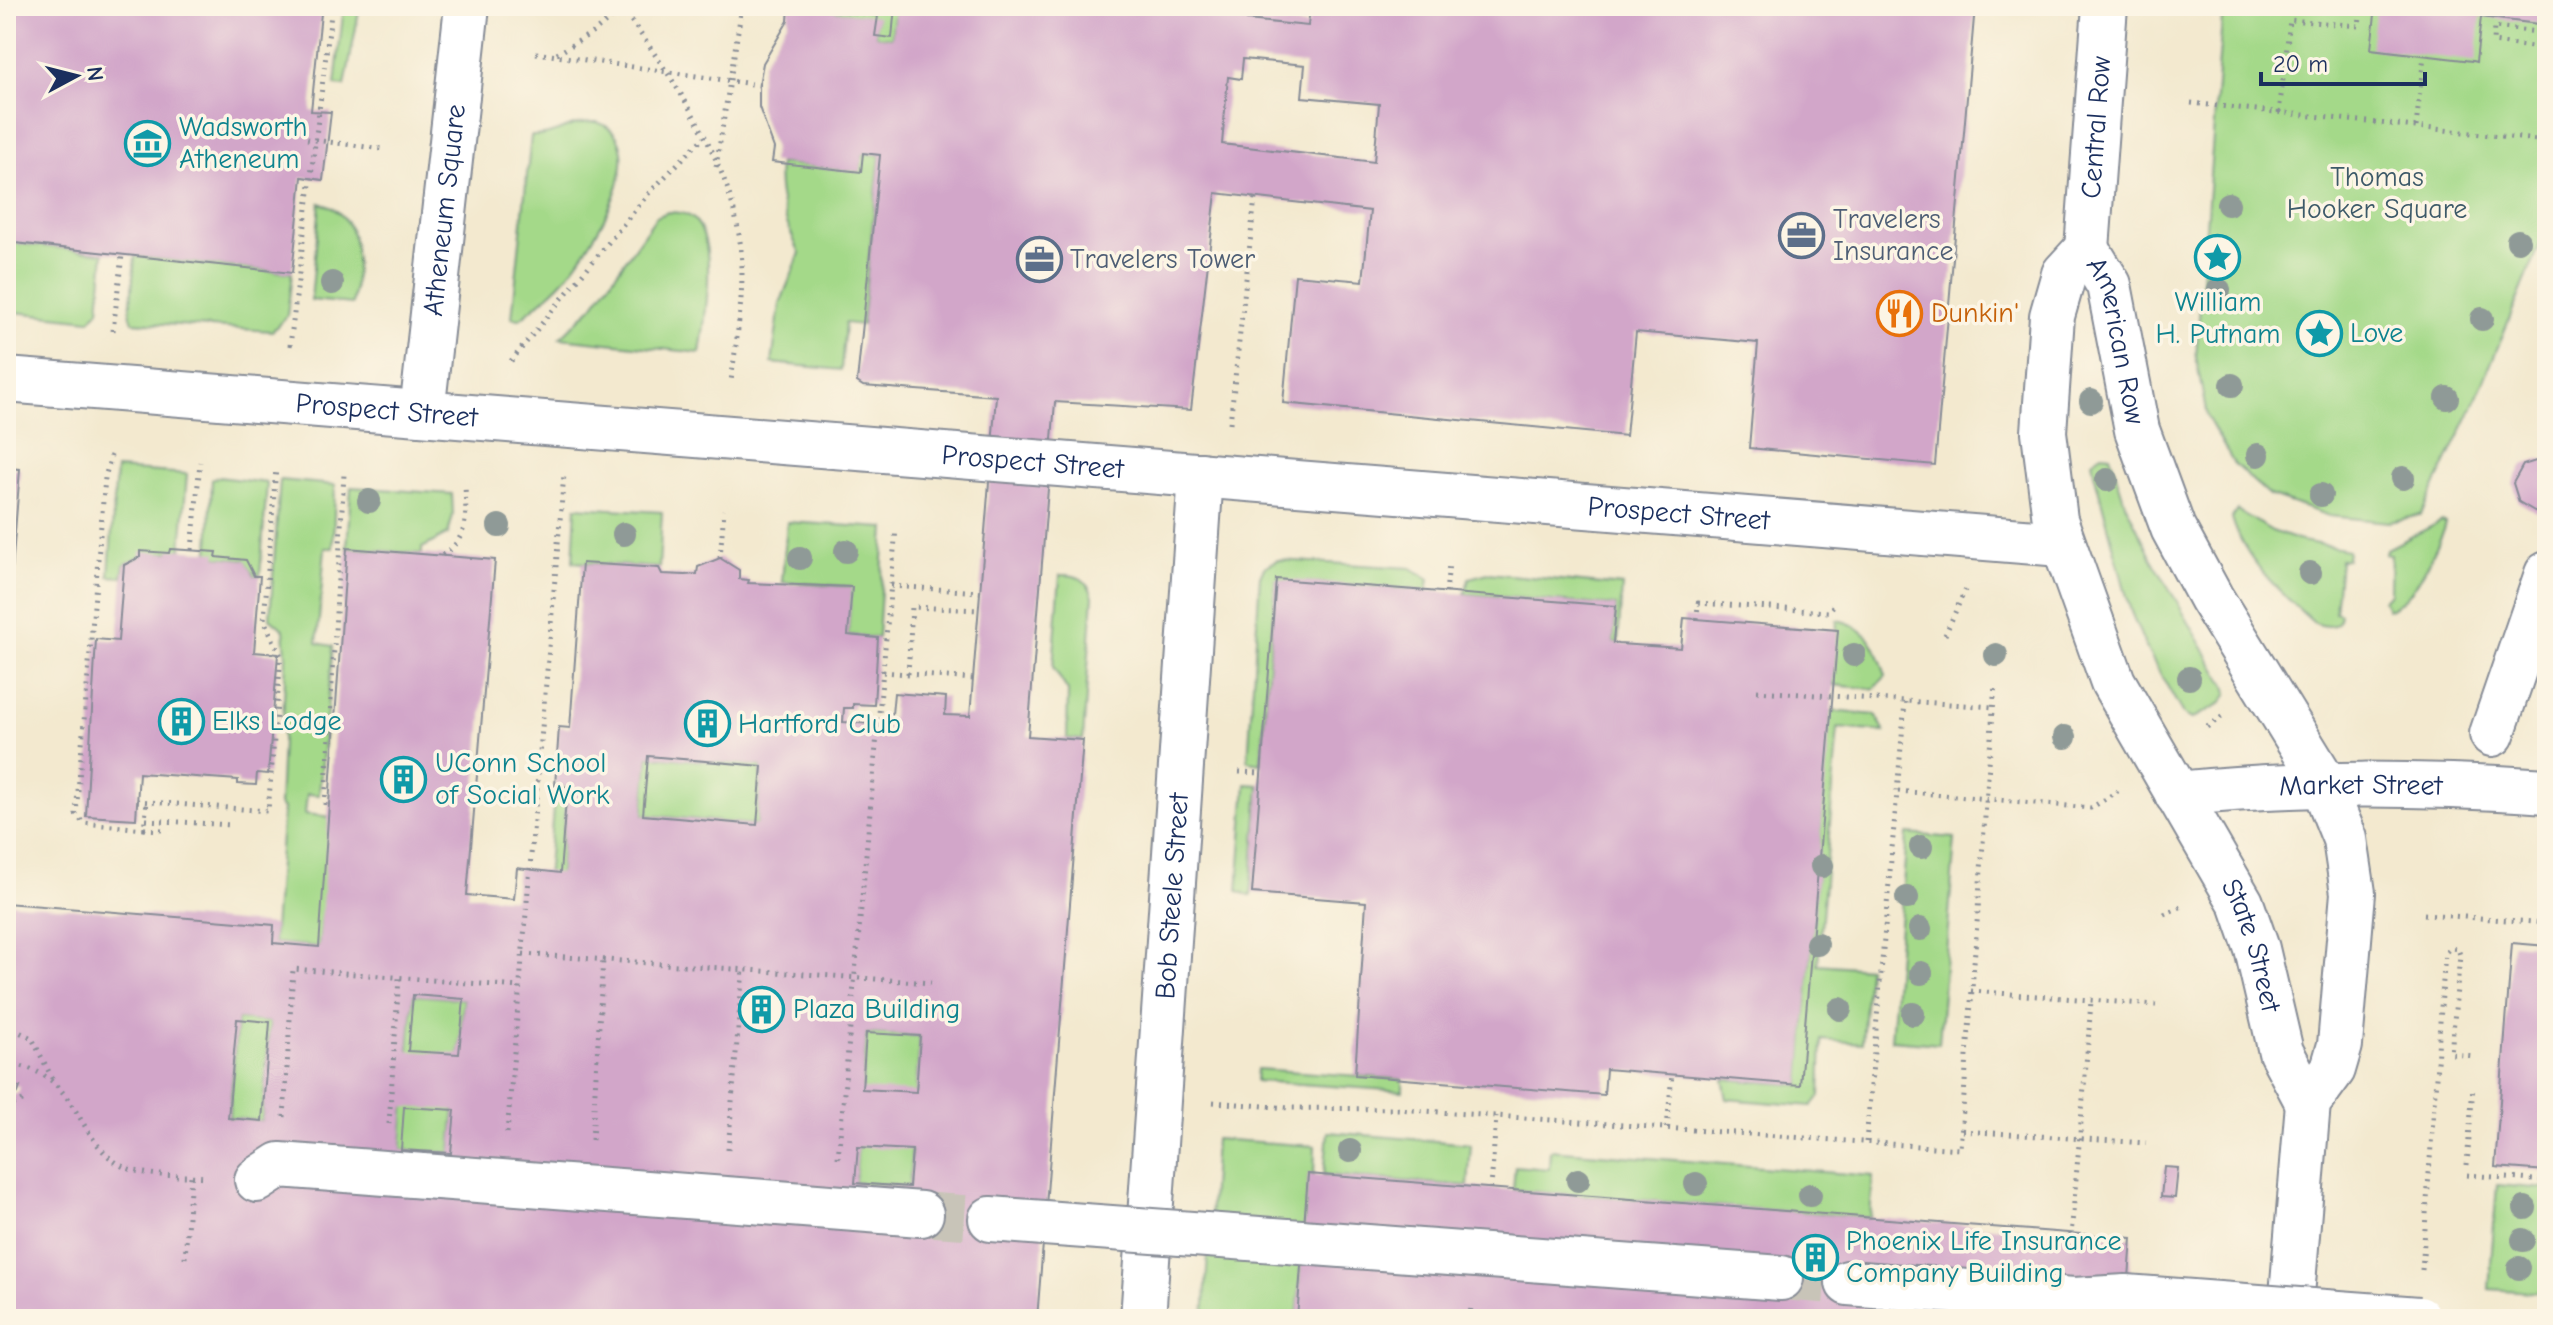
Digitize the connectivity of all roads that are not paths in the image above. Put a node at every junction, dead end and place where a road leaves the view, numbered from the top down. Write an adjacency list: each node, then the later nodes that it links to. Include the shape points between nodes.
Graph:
1 (467, 6): 5 (street, Atheneum Square)
2 (2105, 6): 3 (street, Central Row)
3 (2087, 249): 7 (street, American Row, via 2060,282 2050,329 2045,462); 10 (street, American Row, via 2109,285 2137,430 2173,528)
4 (6, 380): 5 (street, Prospect Street)
5 (422, 413): 6 (street, Prospect Street)
6 (1201, 475): 7 (street, Prospect Street); 20 (street, Bob Steele Street)
7 (2061, 544): 12 (street, American Row, via 2113,682)
8 (2547, 574): 9 (street)
9 (2492, 734)
10 (2323, 783): 11 (street, Market Street); 12 (street, Market Street); 13 (street, via 2345,839 2353,893 2339,1051 2333,1069)
11 (2547, 791)
12 (2177, 794): 13 (street, State Street, via 2241,903 2281,1052)
13 (2308, 1103): 21 (street)
14 (269, 1173): 15 (street, via 386,1173)
15 (921, 1214)
16 (991, 1219): 17 (street, bridge)
17 (1781, 1278)
18 (1848, 1283): 19 (street)
19 (2073, 1310): 22 (street, bridge, via 2126,1297)
20 (1143, 1319)
21 (2290, 1319)
22 (2419, 1319)

